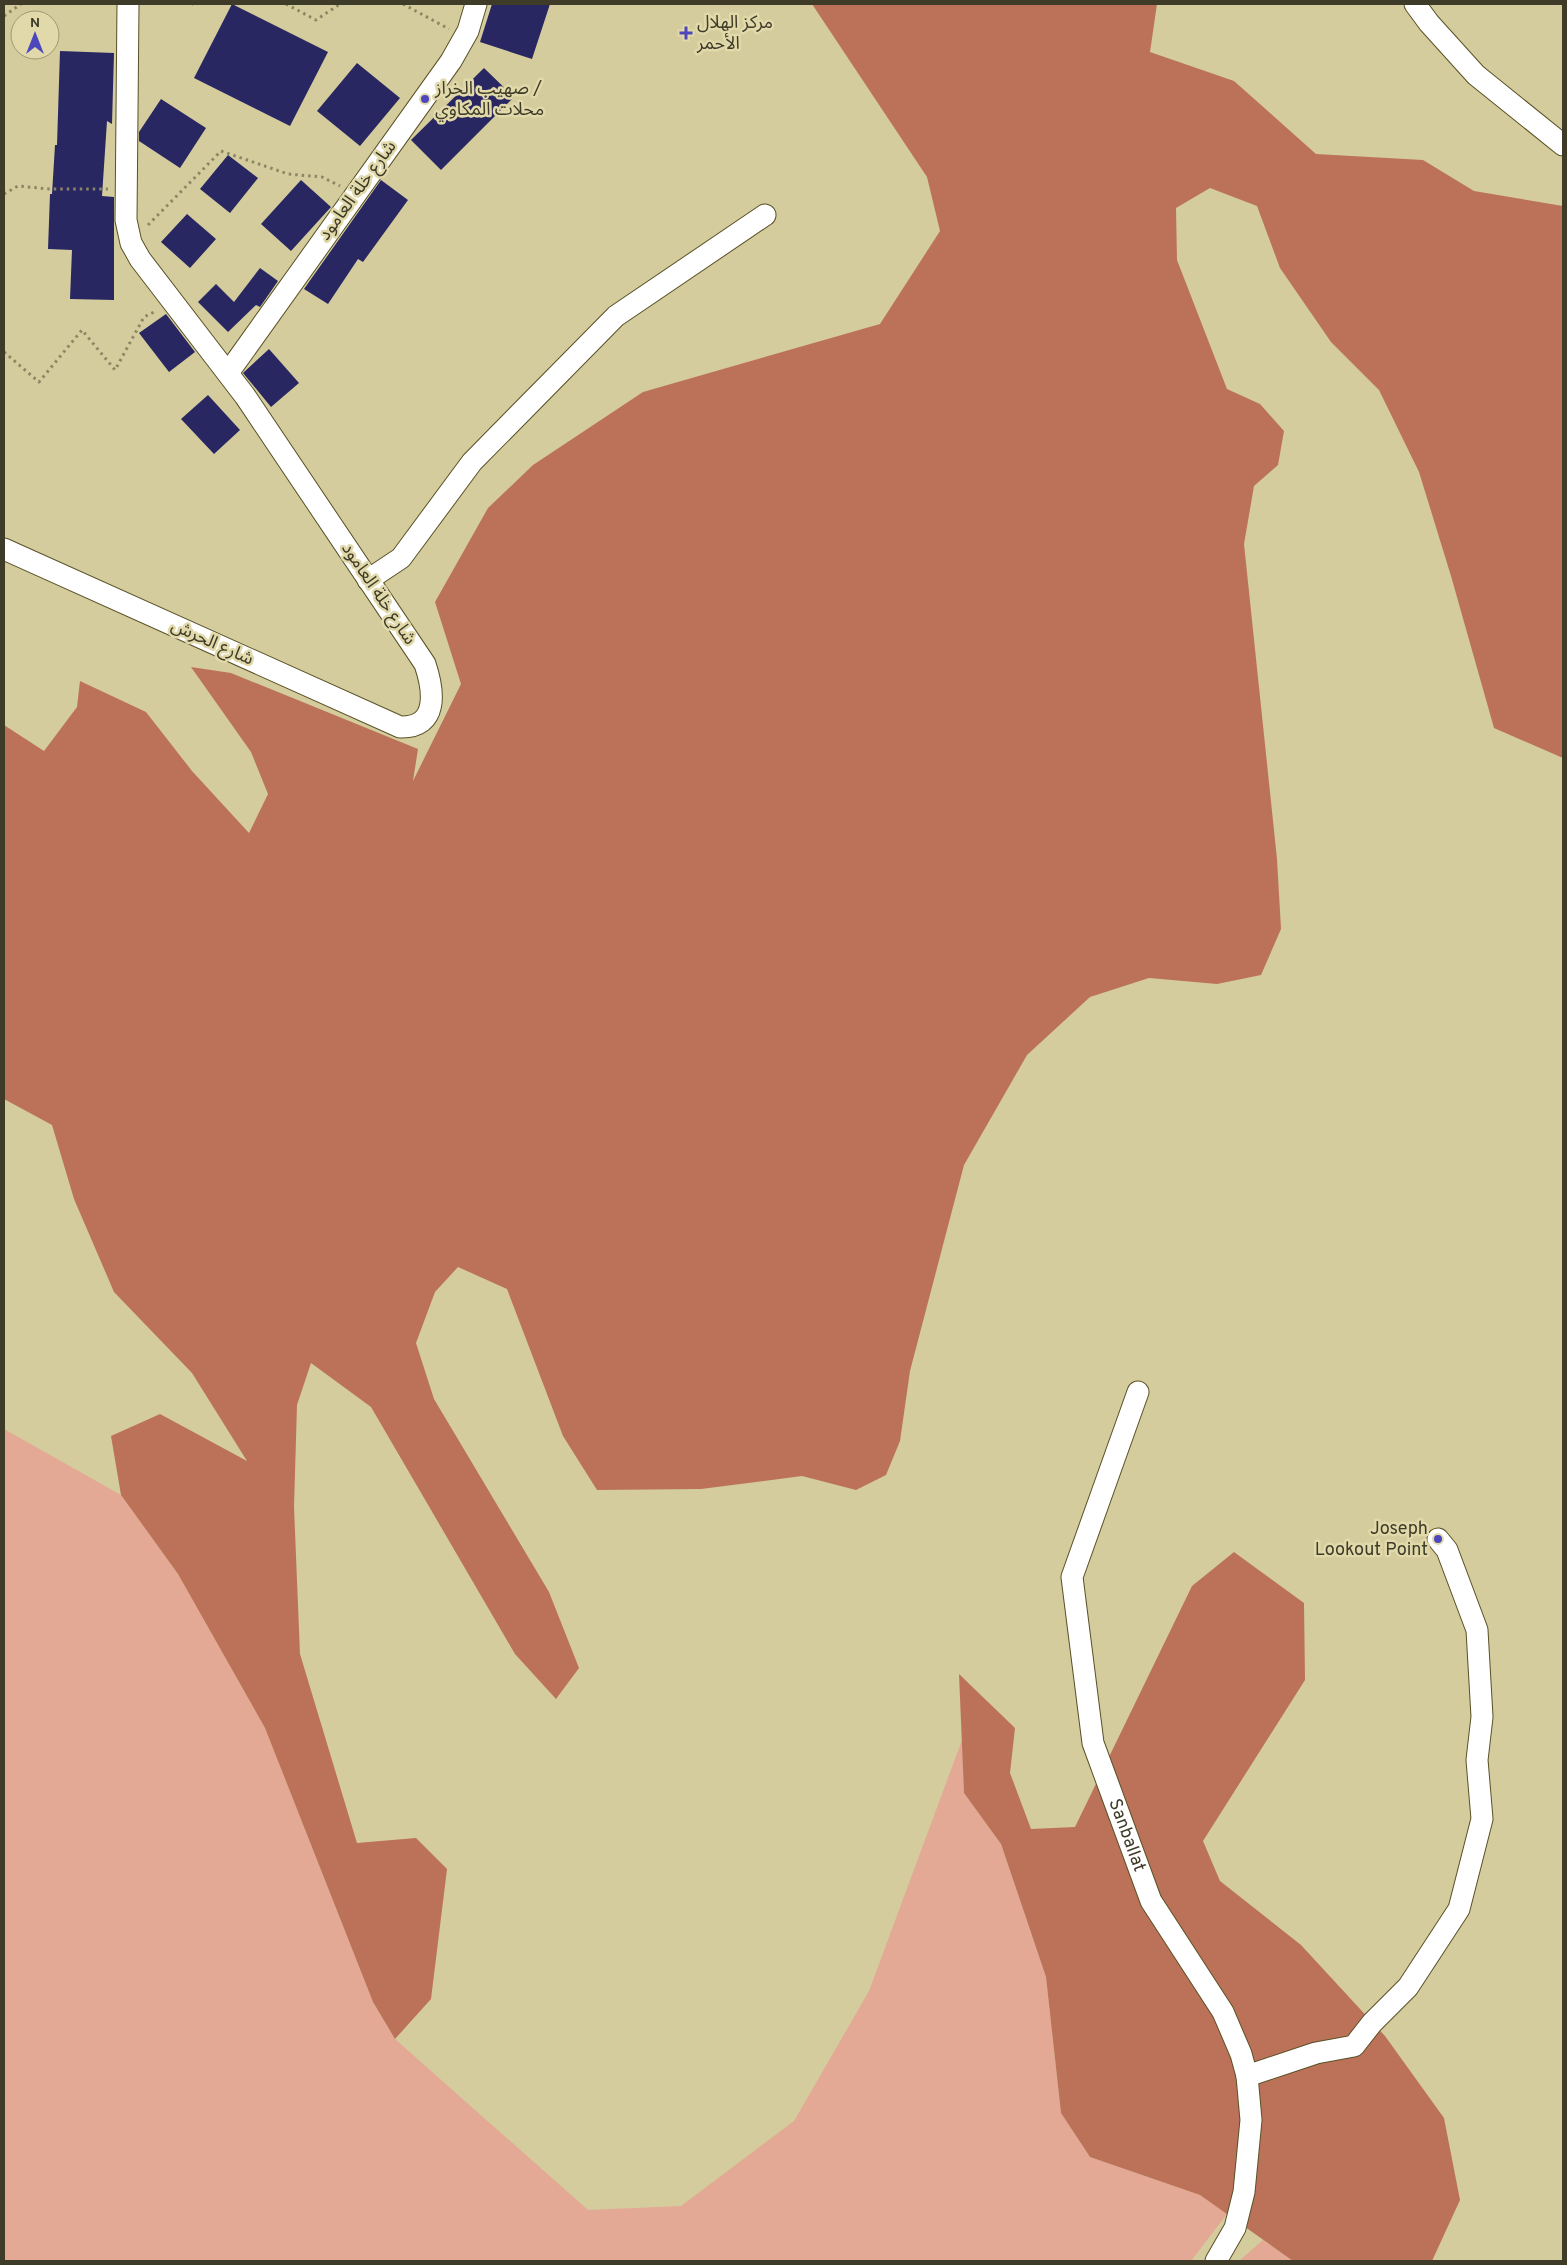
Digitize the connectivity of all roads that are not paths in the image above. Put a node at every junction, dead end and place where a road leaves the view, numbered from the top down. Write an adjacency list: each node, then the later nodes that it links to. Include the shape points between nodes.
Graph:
1 (128, 4): 6 (street, شارع خلة العامود, via 127,232 140,259)
2 (476, 4): 6 (street, شارع خلة العامود, via 468,31 451,61)
3 (1415, 4): 4 (street, via 1476,74)
4 (1563, 145)
5 (765, 215): 8 (street, via 616,316 472,462 401,558)
6 (228, 373): 8 (street, شارع خلة العامود)
7 (4, 549): 9 (street, شارع الحرش, via 400,727)
8 (368, 580): 9 (street, شارع خلة العامود, via 425,664 430,678 431,705)
9 (421, 723)
10 (1138, 1392): 12 (street, Sanballat, via 1072,1577 1093,1743 1151,1901 1223,2012 1241,2054)
11 (1438, 1539): 12 (street, via 1447,1550 1477,1630 1480,1672 1482,1717 1477,1760 1482,1819 1458,1909 1408,1987 1354,2046)
12 (1246, 2076): 13 (street, Sanballat, via 1251,2120 1244,2192 1235,2228)
13 (1216, 2261)

